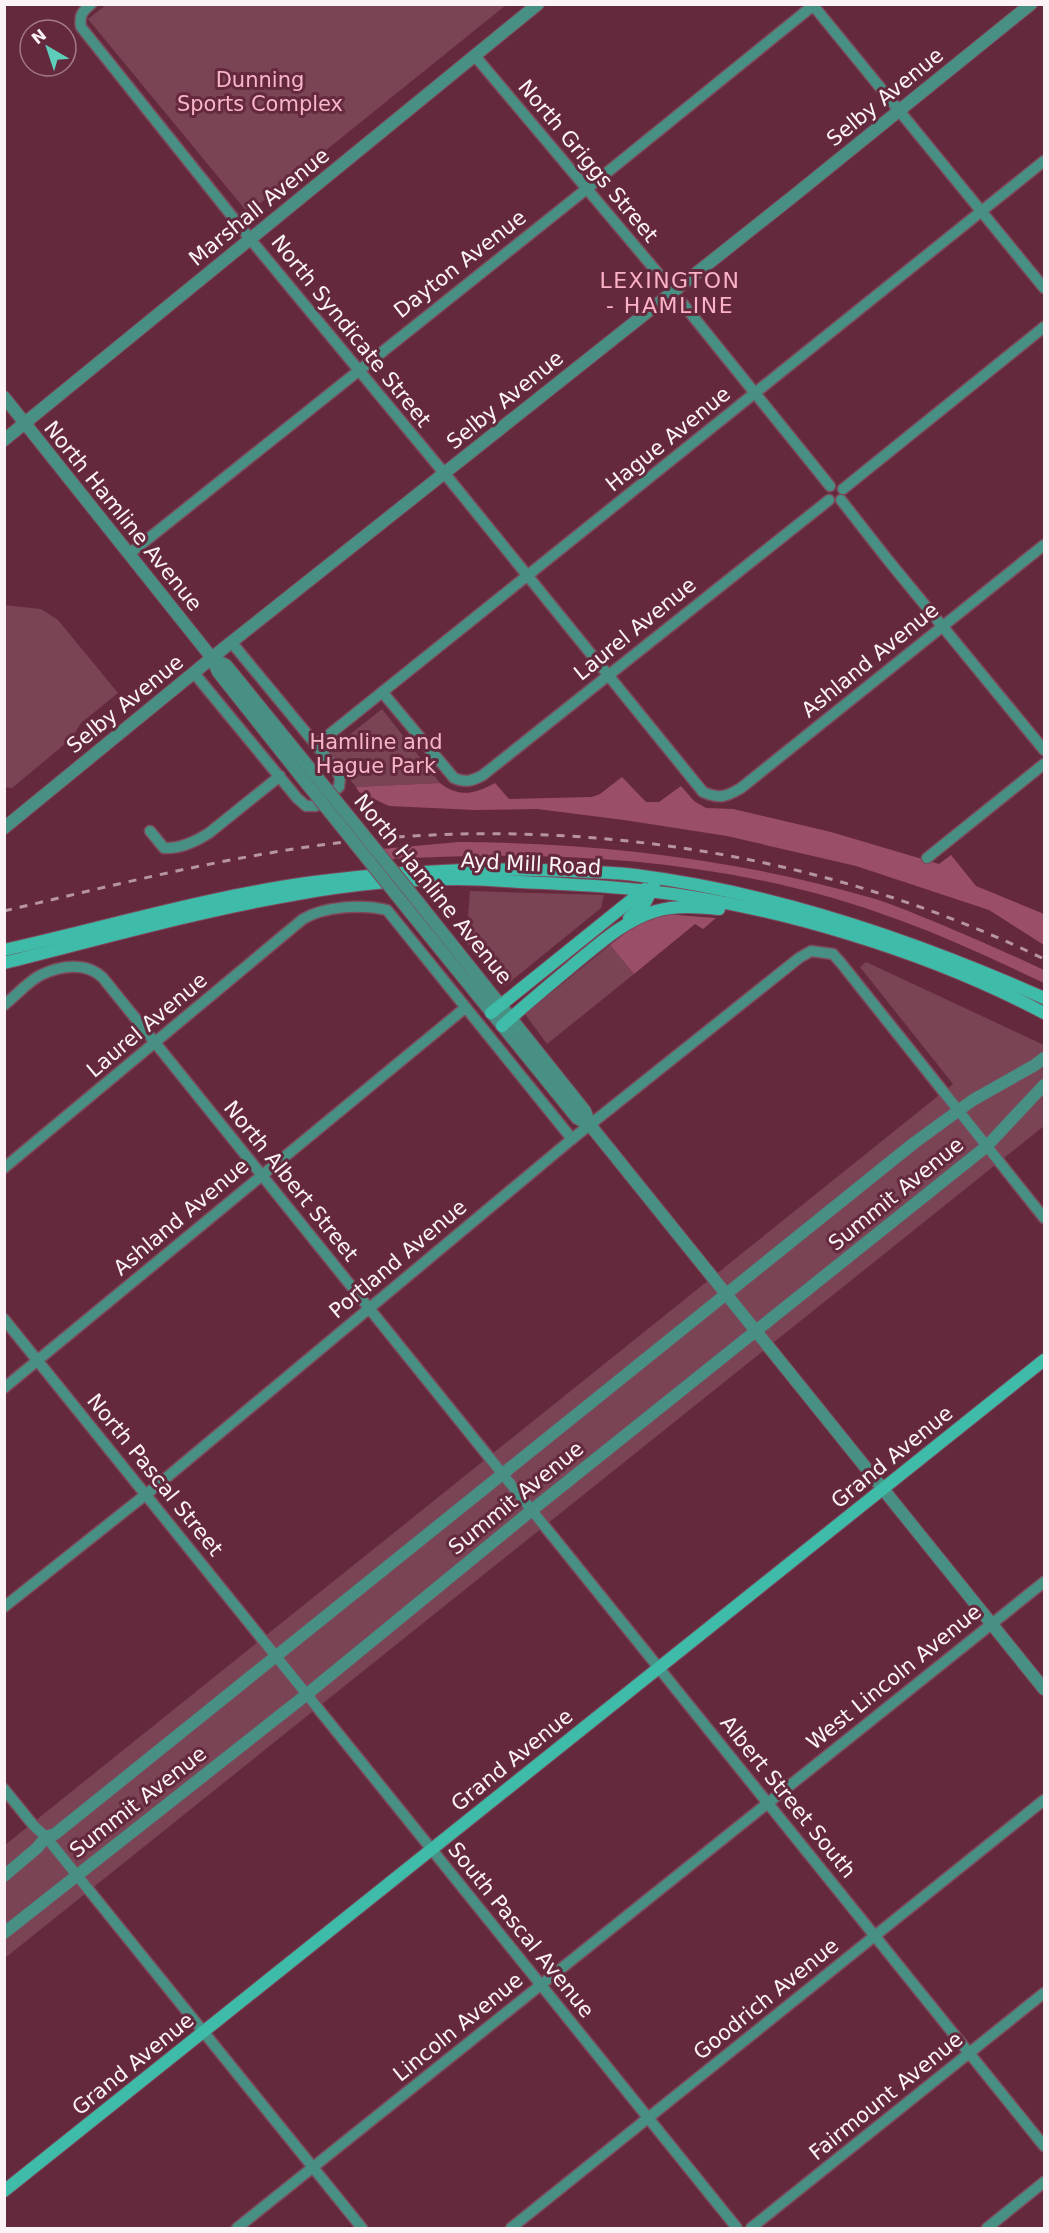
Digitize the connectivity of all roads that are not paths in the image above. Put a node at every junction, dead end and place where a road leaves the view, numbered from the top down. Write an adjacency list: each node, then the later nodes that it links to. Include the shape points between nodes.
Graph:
1 (91, 4): 10 (street, North Syndicate Street, via 81,12 81,27)
2 (538, 4): 5 (street, Marshall Avenue)
3 (1031, 4): 6 (street, Selby Avenue)
4 (814, 5): 6 (street); 8 (street, Dayton Avenue)
5 (475, 56): 8 (street, North Griggs Street); 10 (street, Marshall Avenue)
6 (899, 110): 9 (street); 12 (street, Selby Avenue)
7 (1044, 161): 9 (street, Hague Avenue)
8 (587, 189): 12 (street, North Griggs Street); 14 (street, Dayton Avenue)
9 (982, 212): 11 (street); 15 (street, Hague Avenue)
10 (251, 240): 14 (street, North Syndicate Street); 17 (street, Marshall Avenue)
11 (1044, 288)
12 (673, 292): 15 (street, North Griggs Street); 19 (street, Selby Avenue)
13 (1044, 327): 21 (street)
14 (358, 370): 19 (street, North Syndicate Street); 24 (street, Dayton Avenue)
15 (754, 395): 20 (street, North Griggs Street); 25 (street, Hague Avenue)
16 (4, 398): 17 (street, North Hamline Avenue)
17 (24, 423): 18 (street, Marshall Avenue); 24 (street, North Hamline Avenue)
18 (4, 440)
19 (444, 474): 25 (street, North Syndicate Street); 27 (street, Selby Avenue)
20 (830, 486): 21 (street, via 835,485); 22 (street, via 826,494)
21 (842, 495): 22 (street, via 835,502); 26 (street)
22 (829, 500): 30 (street, Laurel Avenue)
23 (1044, 545): 26 (street, Ashland Avenue)
24 (129, 554): 28 (street, North Hamline Avenue)
25 (528, 577): 30 (street, North Syndicate Street); 31 (street, Hague Avenue)
26 (942, 627): 33 (street); 36 (street, Ashland Avenue, via 741,788)
27 (232, 643): 28 (street, Selby Avenue); 32 (street)
28 (212, 658): 29 (street, Selby Avenue); 49 (street, North Hamline Avenue, bridge, via 226,665 304,770)
29 (194, 674): 35 (street); 37 (street, Selby Avenue)
30 (609, 675): 31 (street, Laurel Avenue, via 472,782 454,778); 36 (street, North Syndicate Street, via 694,782)
31 (382, 693): 32 (street, Hague Avenue)
32 (315, 746): 35 (street, via 336,769 339,787 316,806 306,806)
33 (1044, 752): 34 (street)
34 (1044, 764): 39 (street)
35 (280, 776): 38 (street, via 197,841 164,848)
36 (715, 797)
37 (4, 828)
38 (150, 831)
39 (927, 858)
40 (657, 878): 41 (main road); 44 (main road, Ayd Mill Road, via 470,868 313,882 230,897); 46 (main road, Ayd Mill Road, via 839,918 968,964)
41 (647, 891): 42 (main road, Ayd Mill Road); 43 (main road, via 640,909); 45 (main road, Ayd Mill Road, via 458,879 378,884 294,894 202,913); 49 (main road)
42 (783, 916): 43 (main road, via 672,908 643,916); 50 (main road, Ayd Mill Road, via 949,969)
43 (606, 938): 51 (main road)
44 (4, 950)
45 (4, 963)
46 (1044, 998)
47 (4, 1005): 52 (street, North Albert Street, via 40,975 84,966 95,970)
48 (465, 1008): 52 (street, Laurel Avenue, via 387,910 325,909 303,919); 57 (street); 60 (street, Ashland Avenue)
49 (496, 1009): 51 (street, North Hamline Avenue)
50 (1044, 1014)
51 (507, 1022): 56 (street, North Hamline Avenue, via 578,1118)
52 (155, 1043): 59 (street, Laurel Avenue); 60 (street, North Albert Street)
53 (1044, 1058): 55 (street, Summit Avenue)
54 (1044, 1085): 58 (street, Summit Avenue)
55 (958, 1111): 56 (street, Portland Avenue, via 841,963 832,954 811,951); 58 (street); 62 (street, Summit Avenue)
56 (590, 1125): 57 (street, Portland Avenue); 62 (street, North Hamline Avenue)
57 (572, 1139): 63 (street, Portland Avenue)
58 (987, 1146): 61 (street); 65 (street, Summit Avenue)
59 (4, 1168)
60 (261, 1175): 63 (street, North Albert Street); 67 (street, Ashland Avenue)
61 (1044, 1218)
62 (727, 1294): 65 (street, North Hamline Avenue); 69 (street, Summit Avenue)
63 (369, 1309): 69 (street, North Albert Street); 71 (street, Portland Avenue)
64 (4, 1319): 67 (street, North Pascal Street)
65 (756, 1330): 70 (street, North Hamline Avenue); 72 (street, Summit Avenue)
66 (1044, 1360): 70 (main road, Grand Avenue)
67 (38, 1362): 68 (street, Ashland Avenue); 71 (street, North Pascal Street)
68 (4, 1388)
69 (502, 1473): 72 (street, Albert Street South); 76 (street, Summit Avenue)
70 (883, 1489): 75 (street, North Hamline Avenue); 77 (main road, Grand Avenue)
71 (145, 1495): 74 (street, Portland Avenue); 76 (street, North Pascal Street)
72 (531, 1510): 77 (street, Albert Street South); 79 (street, Summit Avenue)
73 (1044, 1582): 75 (street, West Lincoln Avenue)
74 (4, 1607)
75 (992, 1624): 78 (street, North Hamline Avenue); 82 (street, West Lincoln Avenue)
76 (274, 1656): 79 (street, South Pascal Avenue); 83 (street, Summit Avenue)
77 (659, 1668): 82 (street, Albert Street South); 84 (main road, Grand Avenue)
78 (1044, 1689)
79 (306, 1695): 84 (street, South Pascal Avenue); 85 (street, Summit Avenue)
80 (4, 1789): 83 (street)
81 (1044, 1800): 88 (street, Goodrich Avenue)
82 (768, 1803): 88 (street, Albert Street South); 89 (street, Lincoln Avenue)
83 (46, 1838): 85 (street); 86 (street, Summit Avenue)
84 (431, 1850): 89 (street, South Pascal Avenue); 91 (main road, Grand Avenue)
85 (76, 1875): 87 (street, Summit Avenue); 91 (street)
86 (4, 1876)
87 (4, 1933)
88 (875, 1936): 92 (street, Albert Street South); 93 (street, Goodrich Avenue)
89 (541, 1985): 93 (street, South Pascal Avenue); 95 (street, Lincoln Avenue)
90 (1044, 1993): 92 (street, Fairmount Avenue)
91 (203, 2032): 95 (street); 97 (main road, Grand Avenue)
92 (970, 2053): 94 (street, Albert Street South); 102 (street, Fairmount Avenue)
93 (648, 2118): 100 (street, Goodrich Avenue); 101 (street, South Pascal Avenue)
94 (1044, 2146)
95 (313, 2168): 98 (street); 99 (street)
96 (1044, 2182): 103 (street)
97 (4, 2191)
98 (237, 2229)
99 (362, 2229)
100 (511, 2229)
101 (737, 2229)
102 (751, 2229)
103 (987, 2229)

